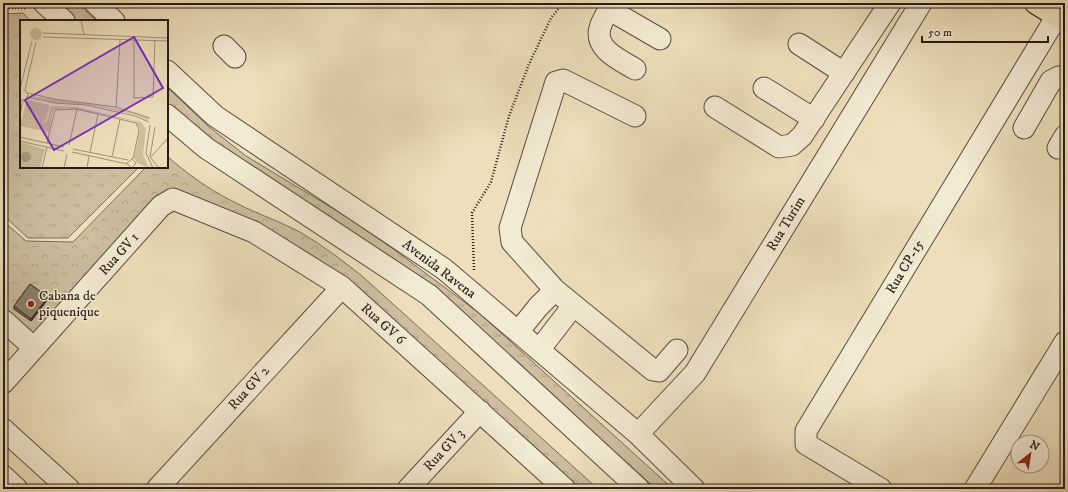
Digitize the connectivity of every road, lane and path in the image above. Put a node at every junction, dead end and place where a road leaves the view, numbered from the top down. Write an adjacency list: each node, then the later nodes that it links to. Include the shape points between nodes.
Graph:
1 (95, 3): 11 (street)
2 (563, 3): 25 (path, via 551,18 529,64 509,116 491,182 472,213)
3 (890, 3): 16 (street)
4 (921, 3): 38 (street, Rua Turim, via 695,373)
5 (1036, 3): 9 (main road)
6 (612, 6): 12 (street); 14 (street, via 600,28 599,39 605,50)
7 (37, 7): 8 (path); 10 (street)
8 (3, 8)
9 (1061, 19): 47 (street, Rua CP-15, via 806,431 806,444)
10 (62, 20)
11 (113, 20)
12 (660, 39)
13 (799, 44): 16 (street)
14 (635, 69)
15 (168, 72): 30 (street, Avenida Ravena, via 215,116 444,269)
16 (844, 73): 22 (street)
17 (1065, 79): 23 (street, via 1059,77 1051,81)
18 (764, 88): 22 (street)
19 (715, 107): 22 (street, via 779,147 792,146)
20 (168, 116): 45 (street, Avenida Ravena, via 206,148 429,295)
21 (635, 116): 27 (street, via 563,80 556,82 510,228 512,242)
22 (814, 119)
23 (1024, 128)
24 (173, 199): 26 (street, Rua GV 6, via 254,232); 32 (street, Rua GV 1, via 161,206)
25 (475, 274)
26 (342, 287): 36 (street, Rua GV 6); 42 (street, Rua GV 2)
27 (555, 290): 28 (street); 30 (street)
28 (573, 306): 33 (street); 34 (street, via 653,370 659,371)
29 (3, 320): 32 (street)
30 (518, 332): 33 (street, Avenida Ravena)
31 (1065, 342): 48 (street)
32 (34, 348): 35 (street, Rua GV 1)
33 (539, 350): 38 (street, Avenida Ravena)
34 (676, 350)
35 (3, 383)
36 (480, 412): 43 (street, Rua GV 3); 44 (street, Rua GV 6)
37 (3, 429): 41 (street)
38 (638, 434): 46 (street, Avenida Ravena)
39 (3, 476): 40 (street)
40 (17, 489)
41 (69, 489)
42 (157, 489)
43 (408, 489)
44 (565, 489)
45 (639, 489)
46 (694, 489)
47 (881, 489)
48 (975, 489)

